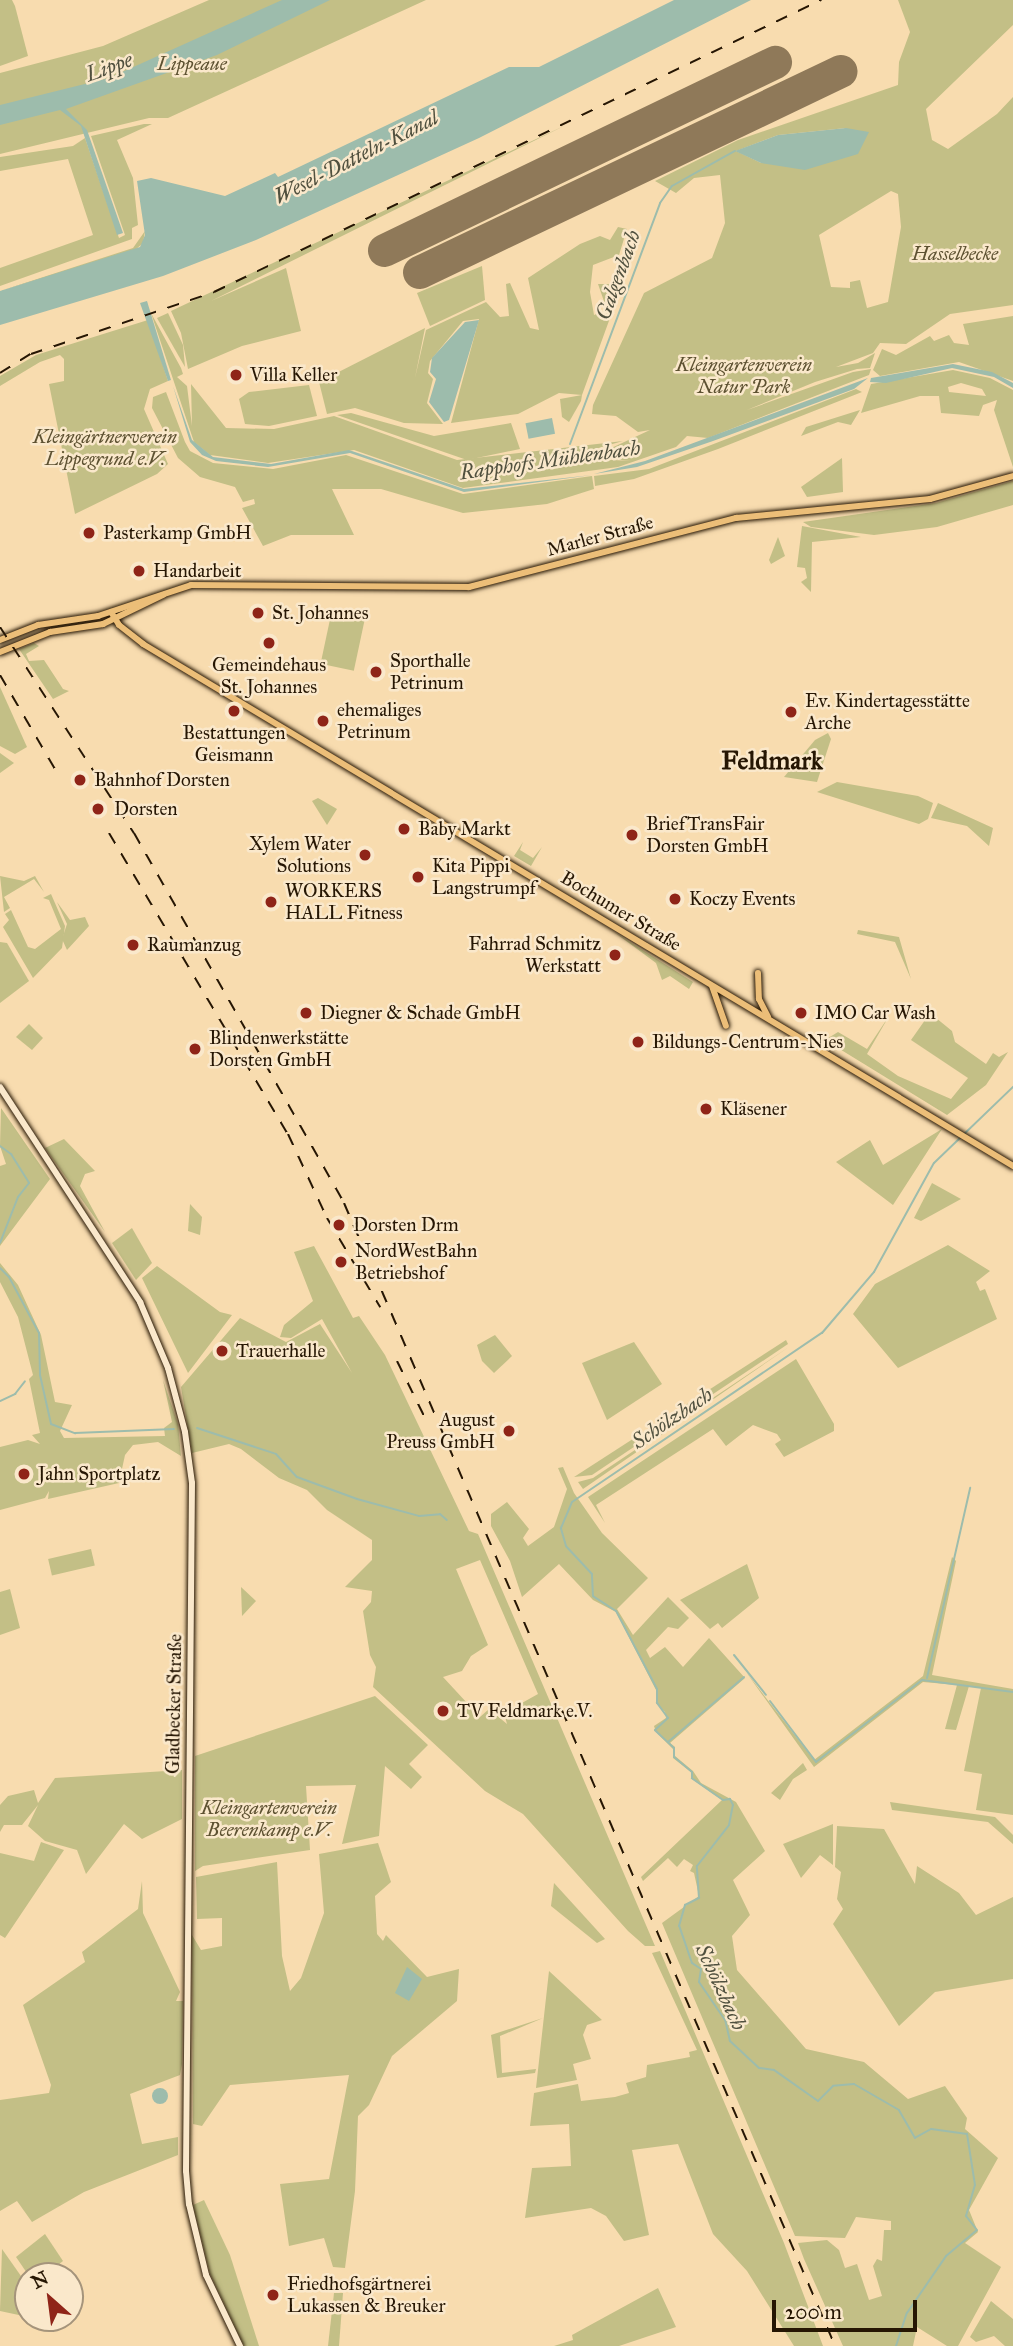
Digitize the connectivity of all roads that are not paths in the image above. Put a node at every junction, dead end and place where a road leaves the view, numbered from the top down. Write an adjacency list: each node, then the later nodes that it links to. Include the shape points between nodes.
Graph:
1 (1013, 476): 2 (main road, Marler Straße, via 930,499 736,518 470,587 191,585)
2 (114, 615): 3 (main road); 4 (main road); 8 (main road, Bochumer Straße, via 142,644)
3 (92, 618): 4 (main road, via 44,628); 5 (main road, via 38,625)
4 (41, 634): 6 (main road)
5 (0, 640)
6 (0, 652)
7 (758, 973): 9 (main road, via 759,999)
8 (712, 985): 9 (main road, Bochumer Straße); 10 (main road)
9 (769, 1019): 12 (main road, Bochumer Straße)
10 (726, 1026)
11 (0, 1090): 13 (main road, Gladbecker Straße, via 140,1302 169,1368 185,1432 192,1483 186,2171 203,2264)
12 (1013, 1166)
13 (240, 2346)

